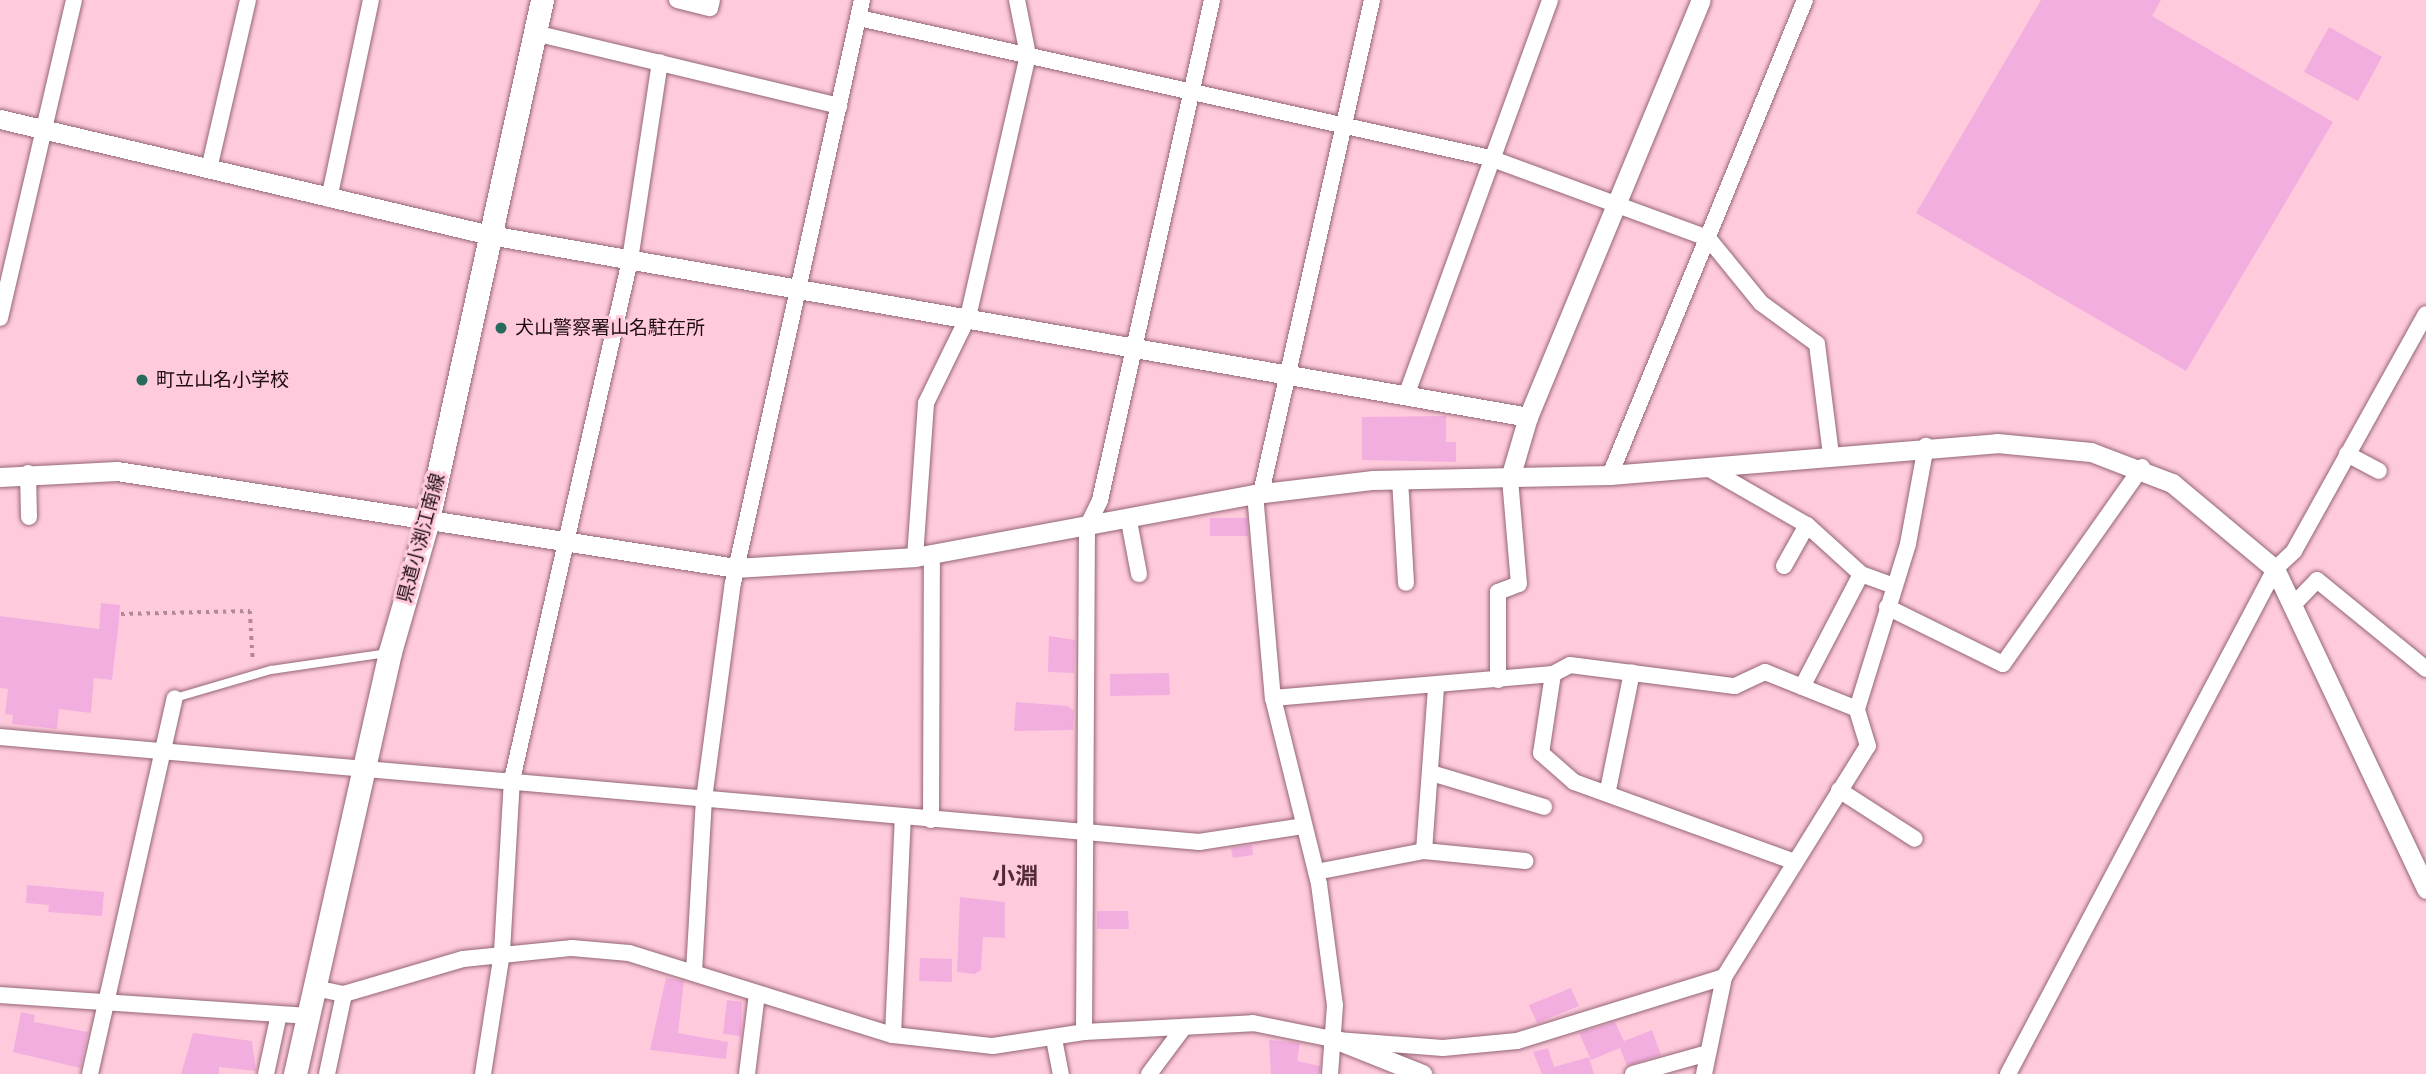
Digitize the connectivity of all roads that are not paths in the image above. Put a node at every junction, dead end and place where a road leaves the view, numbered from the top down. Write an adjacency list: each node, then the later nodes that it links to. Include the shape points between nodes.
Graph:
1 (74, 0): 22 (street)
2 (248, 0): 24 (street)
3 (371, 0): 25 (street)
4 (542, 0): 15 (main road, 県道小渕江南線)
5 (677, 0): 6 (street, via 710,8)
6 (712, 0)
7 (862, 0): 14 (street)
8 (1017, 0): 16 (street)
9 (1212, 0): 18 (street)
10 (1372, 0): 21 (street)
11 (1550, 0): 23 (street)
12 (1701, 0): 26 (street)
13 (1804, 0): 28 (street)
14 (859, 18): 16 (street); 19 (street)
15 (535, 33): 17 (street); 27 (main road, 県道小渕江南線)
16 (1028, 55): 18 (street); 33 (street)
17 (660, 62): 19 (street); 30 (street)
18 (1192, 90): 21 (street); 35 (street)
19 (839, 106): 31 (street)
20 (0, 119): 22 (street)
21 (1343, 127): 23 (street); 36 (street)
22 (43, 129): 24 (street); 29 (street)
23 (1490, 158): 26 (street); 37 (street)
24 (209, 169): 25 (street)
25 (329, 199): 27 (street)
26 (1618, 202): 28 (street); 38 (street)
27 (490, 235): 30 (street); 52 (main road, 県道小渕江南線)
28 (1708, 238): 41 (street, via 1761,303 1817,344); 46 (street)
29 (6, 260): 34 (street)
30 (631, 260): 31 (street); 56 (street)
31 (797, 289): 33 (street); 59 (street)
32 (2426, 314): 40 (street)
33 (968, 317): 35 (street); 57 (street, via 926,403)
34 (0, 318)
35 (1134, 345): 36 (street); 55 (street, via 1100,500)
36 (1287, 374): 37 (street); 50 (street)
37 (1406, 396): 38 (street)
38 (1528, 417): 48 (street)
39 (1926, 446): 41 (street); 43 (street, via 2049,446); 64 (street)
40 (2347, 454): 44 (street); 60 (street, via 2294,551)
41 (1831, 455): 42 (street)
42 (1706, 467): 46 (street); 54 (street)
43 (2142, 467): 60 (street, via 2198,500); 66 (street, via 2003,664)
44 (2379, 471)
45 (28, 473): 47 (street); 51 (street); 52 (street, via 117,471)
46 (1610, 475): 48 (street)
47 (0, 477)
48 (1510, 478): 49 (street); 71 (street, via 1519,584 1498,592)
49 (1400, 479): 50 (street); 63 (street)
50 (1258, 494): 53 (street); 75 (street)
51 (29, 517)
52 (428, 520): 56 (street); 67 (main road, 県道小渕江南線)
53 (1129, 521): 55 (street); 61 (street)
54 (1807, 525): 58 (street); 62 (street)
55 (1087, 527): 57 (street); 89 (street)
56 (564, 544): 59 (street); 81 (street)
57 (924, 556): 59 (street); 87 (street)
58 (1784, 566)
59 (736, 568): 84 (street)
60 (2275, 569): 65 (street); 112 (street)
61 (1139, 574)
62 (1861, 574): 64 (street); 73 (street)
63 (1406, 583)
64 (1894, 586): 66 (street)
65 (2294, 604): 68 (street, via 2317,580); 95 (street)
66 (1887, 607): 76 (street)
67 (390, 652): 74 (lane, via 254,677); 79 (main road, 県道小渕江南線)
68 (2426, 669)
69 (1632, 672): 70 (street, via 1570,665); 73 (street, via 1735,686 1765,672); 82 (street)
70 (1553, 674): 71 (street); 82 (street, via 1541,753 1574,782)
71 (1498, 680): 72 (street)
72 (1436, 686): 75 (street); 80 (street)
73 (1801, 687): 76 (street)
74 (175, 698): 78 (street)
75 (1273, 698): 88 (street)
76 (1857, 709): 83 (street, via 1868,746)
77 (0, 737): 78 (street)
78 (163, 749): 79 (street); 103 (street)
79 (363, 768): 81 (street); 99 (main road, 県道小渕江南線)
80 (1431, 774): 85 (street); 91 (street)
81 (513, 780): 84 (street); 96 (street)
82 (1608, 790): 93 (street, via 1685,827)
83 (1839, 790): 90 (street); 93 (street)
84 (704, 799): 86 (street); 97 (street)
85 (1544, 807)
86 (903, 817): 87 (street); 108 (street)
87 (931, 820): 89 (street)
88 (1303, 826): 89 (street, via 1199,842); 94 (street)
89 (1085, 831): 107 (street)
90 (1915, 839)
91 (1423, 850): 92 (street); 94 (street)
92 (1526, 861)
93 (1792, 861): 98 (street)
94 (1316, 872): 110 (street)
95 (2426, 889)
96 (502, 952): 97 (street, via 629,953); 100 (street); 117 (street)
97 (694, 972): 101 (street)
98 (1724, 977): 110 (street, via 1517,1041 1443,1048); 111 (street)
99 (315, 988): 100 (street); 105 (main road, 県道小渕江南線)
100 (344, 994): 116 (street)
101 (757, 994): 108 (street); 118 (street)
102 (0, 995): 103 (street)
103 (107, 1002): 104 (street); 113 (street)
104 (279, 1014): 105 (street); 114 (street)
105 (308, 1016): 115 (main road, 県道小渕江南線)
106 (1184, 1027): 107 (street); 110 (street, via 1254,1023); 120 (street)
107 (1084, 1032): 109 (street)
108 (893, 1035): 109 (street, via 993,1046)
109 (1054, 1039): 119 (street)
110 (1337, 1040): 121 (street); 122 (street)
111 (1704, 1054): 123 (street); 124 (street)
112 (2009, 1073)
113 (90, 1074)
114 (266, 1074)
115 (295, 1074)
116 (327, 1074)
117 (483, 1074)
118 (747, 1074)
119 (1063, 1074)
120 (1149, 1074)
121 (1329, 1074)
122 (1422, 1074)
123 (1633, 1074)
124 (1704, 1074)

